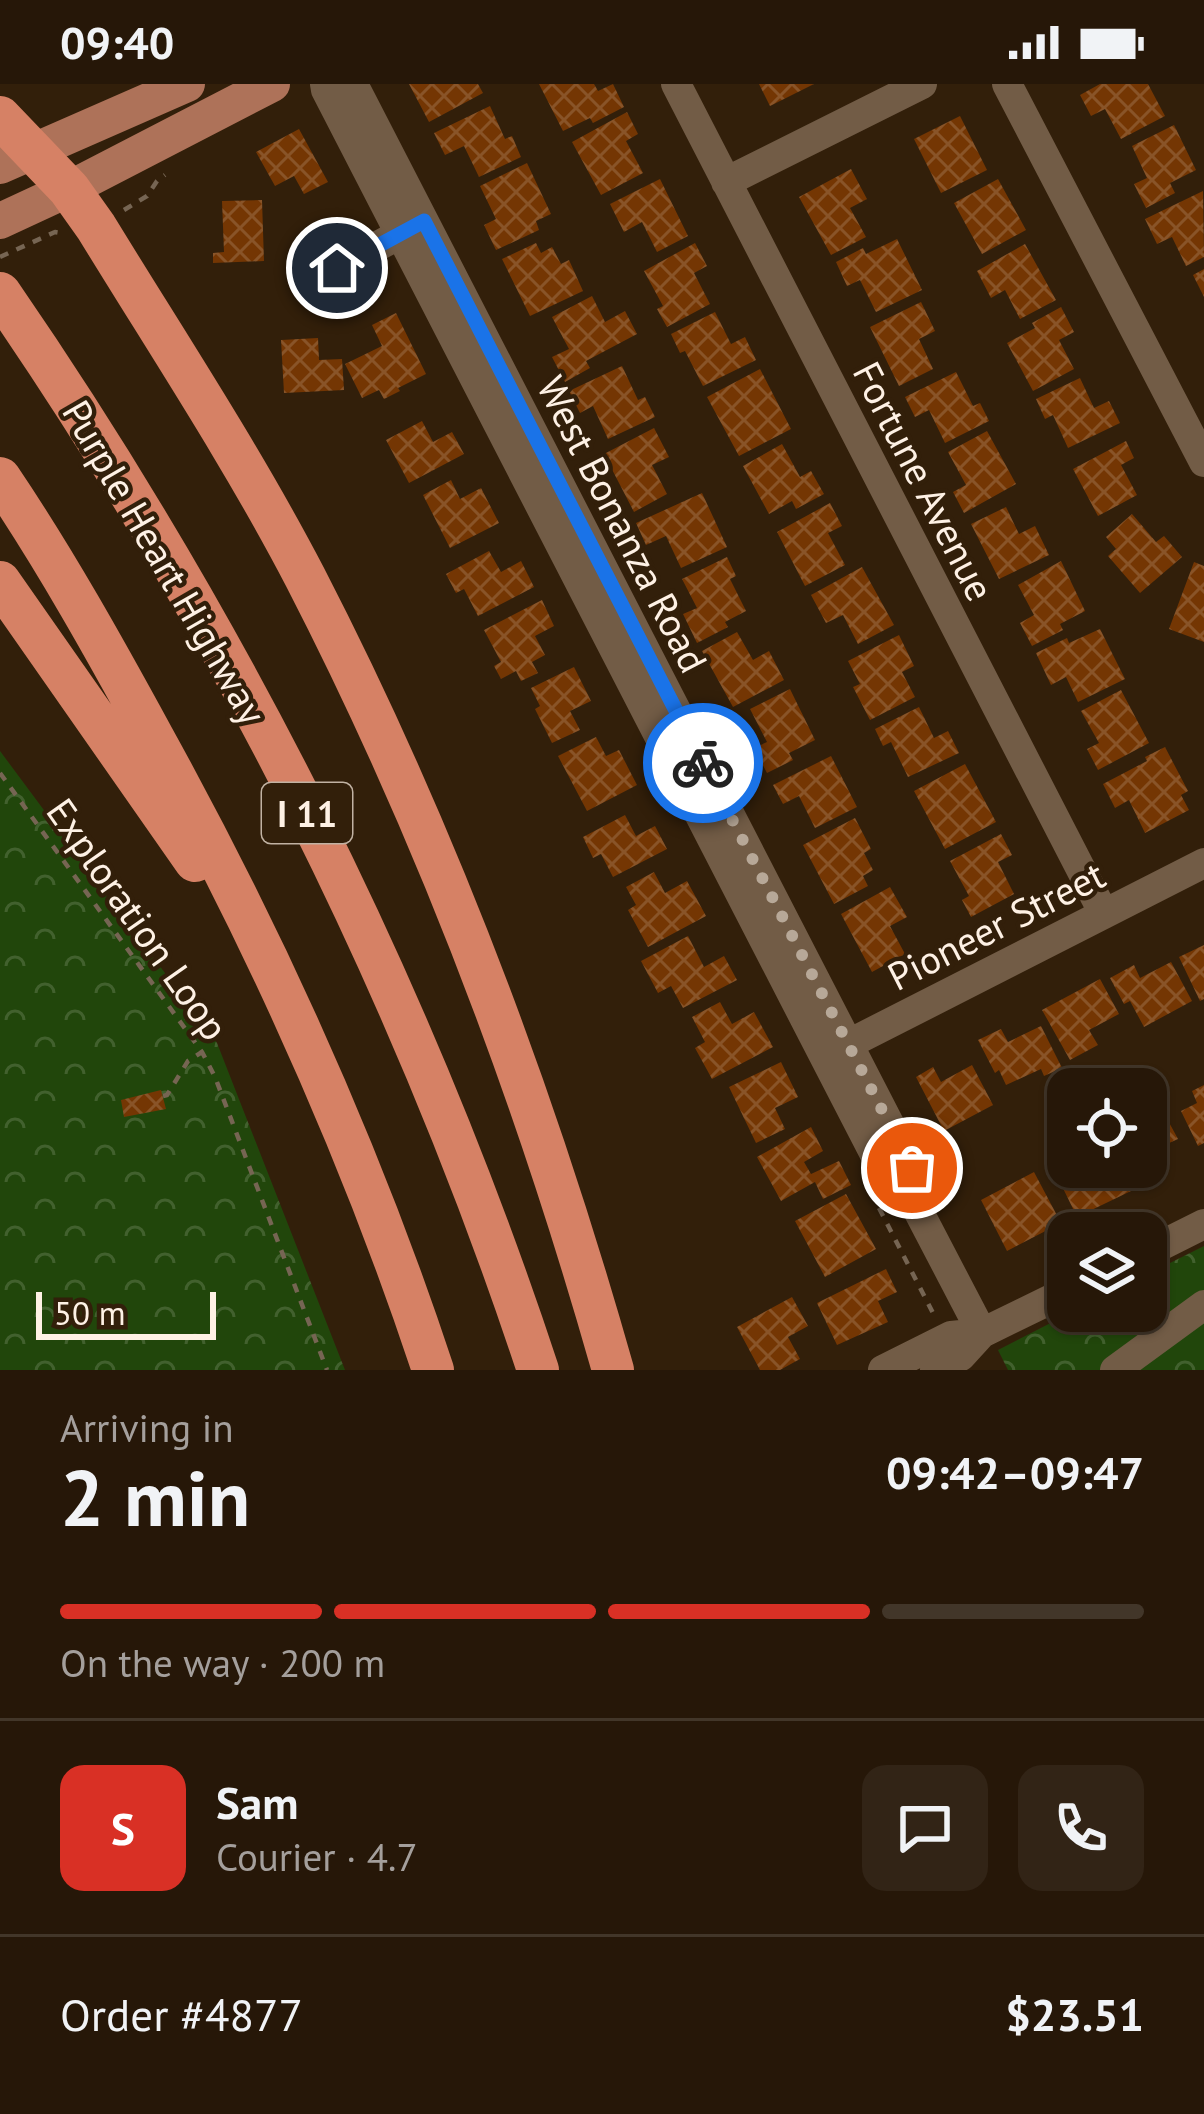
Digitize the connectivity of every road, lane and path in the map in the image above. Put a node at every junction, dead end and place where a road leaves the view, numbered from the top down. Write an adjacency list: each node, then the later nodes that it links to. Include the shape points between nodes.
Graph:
1 (187, 84): 9 (main road)
2 (272, 84): 13 (main road)
3 (325, 84): 15 (street, West Bonanza Road)
4 (353, 84): 15 (street, West Bonanza Road)
5 (676, 84): 11 (street, Fortune Avenue)
6 (922, 84): 11 (street)
7 (1007, 84): 19 (street)
8 (0, 117): 9 (highway)
9 (16, 158): 13 (highway)
10 (170, 171): 12 (path)
11 (726, 182): 24 (street, Fortune Avenue)
12 (147, 196)
13 (56, 207): 14 (main road); 16 (path); 37 (highway, via 114,255 255,486 378,726 484,982)
14 (0, 221)
15 (412, 228): 17 (street); 26 (street, West Bonanza Road)
16 (0, 257)
17 (337, 268)
18 (0, 293): 36 (highway, Purple Heart Highway / I 11, via 150,525 317,833 435,1094)
19 (1204, 462)
20 (0, 478): 25 (highway, I 11, via 131,696)
21 (0, 582): 25 (highway)
22 (0, 773): 27 (path, Exploration Loop)
23 (1204, 863): 24 (street, Pioneer Street)
24 (1104, 914): 26 (street, Pioneer Street)
25 (274, 974): 35 (highway, I 11, via 361,1174)
26 (836, 1050): 33 (street, West Bonanza Road, via 888,1180 910,1195)
27 (202, 1052): 28 (path); 34 (path, Exploration Loop)
28 (164, 1096)
29 (1204, 1224): 30 (street)
30 (1167, 1242)
31 (1047, 1301): 33 (street)
32 (1204, 1305): 40 (street)
33 (982, 1333): 38 (street, via 951,1336); 39 (street)
34 (327, 1370)
35 (433, 1370)
36 (538, 1370)
37 (614, 1370)
38 (883, 1370)
39 (935, 1370)
40 (1115, 1370)

